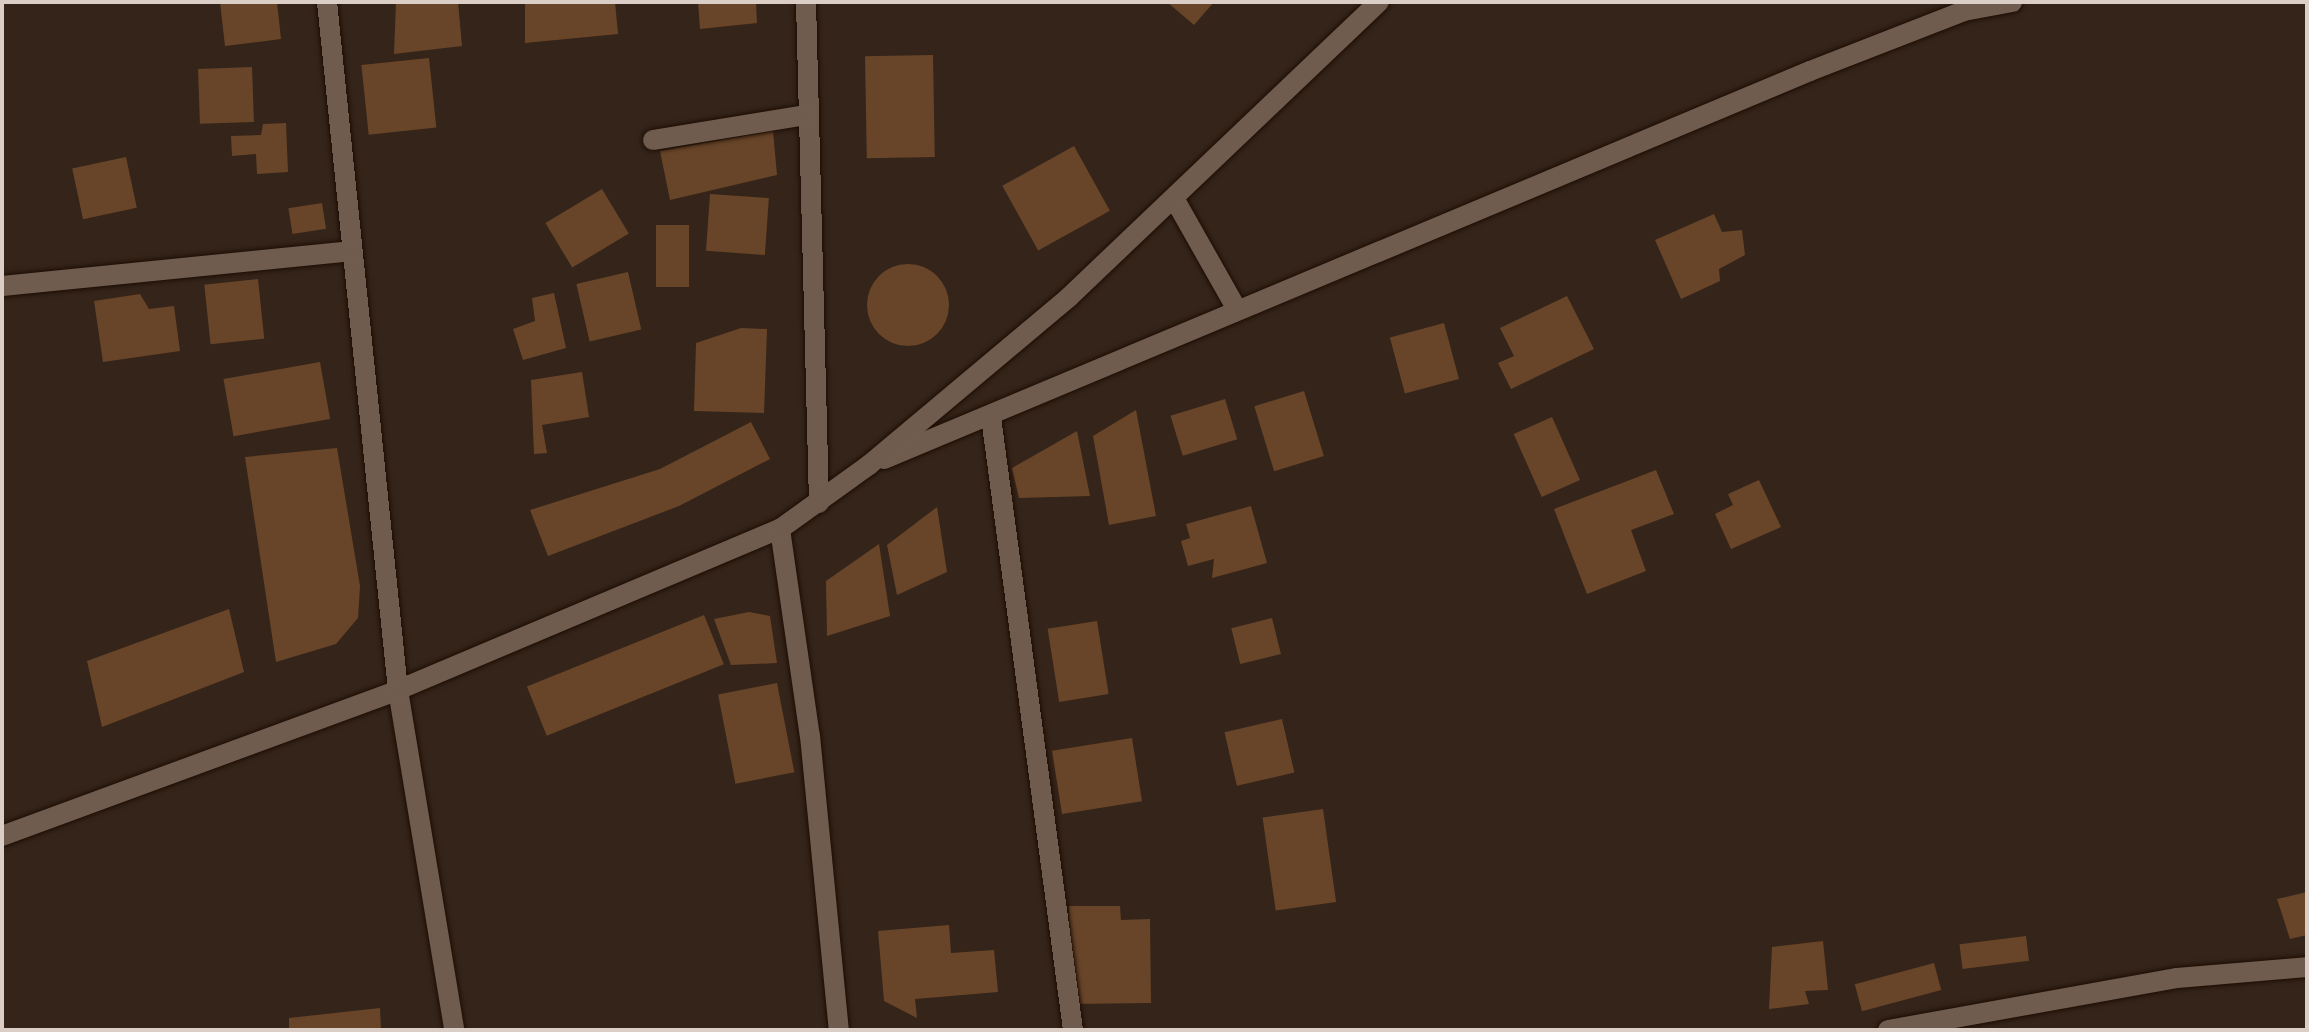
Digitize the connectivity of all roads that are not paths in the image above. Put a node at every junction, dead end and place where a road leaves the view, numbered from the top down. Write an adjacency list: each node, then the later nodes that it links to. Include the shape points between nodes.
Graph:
1 (327, 2): 8 (street)
2 (806, 2): 5 (street)
3 (1379, 2): 7 (street)
4 (2012, 2): 10 (street, via 1892,39)
5 (806, 115): 6 (street); 13 (street)
6 (653, 140)
7 (1175, 200): 10 (street); 12 (street)
8 (350, 251): 9 (street); 15 (street)
9 (2, 286)
10 (1235, 306): 11 (street)
11 (991, 417): 12 (street); 21 (street)
12 (869, 465): 13 (street)
13 (819, 503): 14 (street)
14 (780, 529): 15 (street); 20 (street, via 810,736)
15 (398, 690): 16 (street); 19 (street)
16 (2, 836)
17 (2307, 967): 18 (street, via 2177,978)
18 (1952, 1024): 22 (street)
19 (454, 1030)
20 (839, 1030)
21 (1073, 1030)
22 (1888, 1030)

